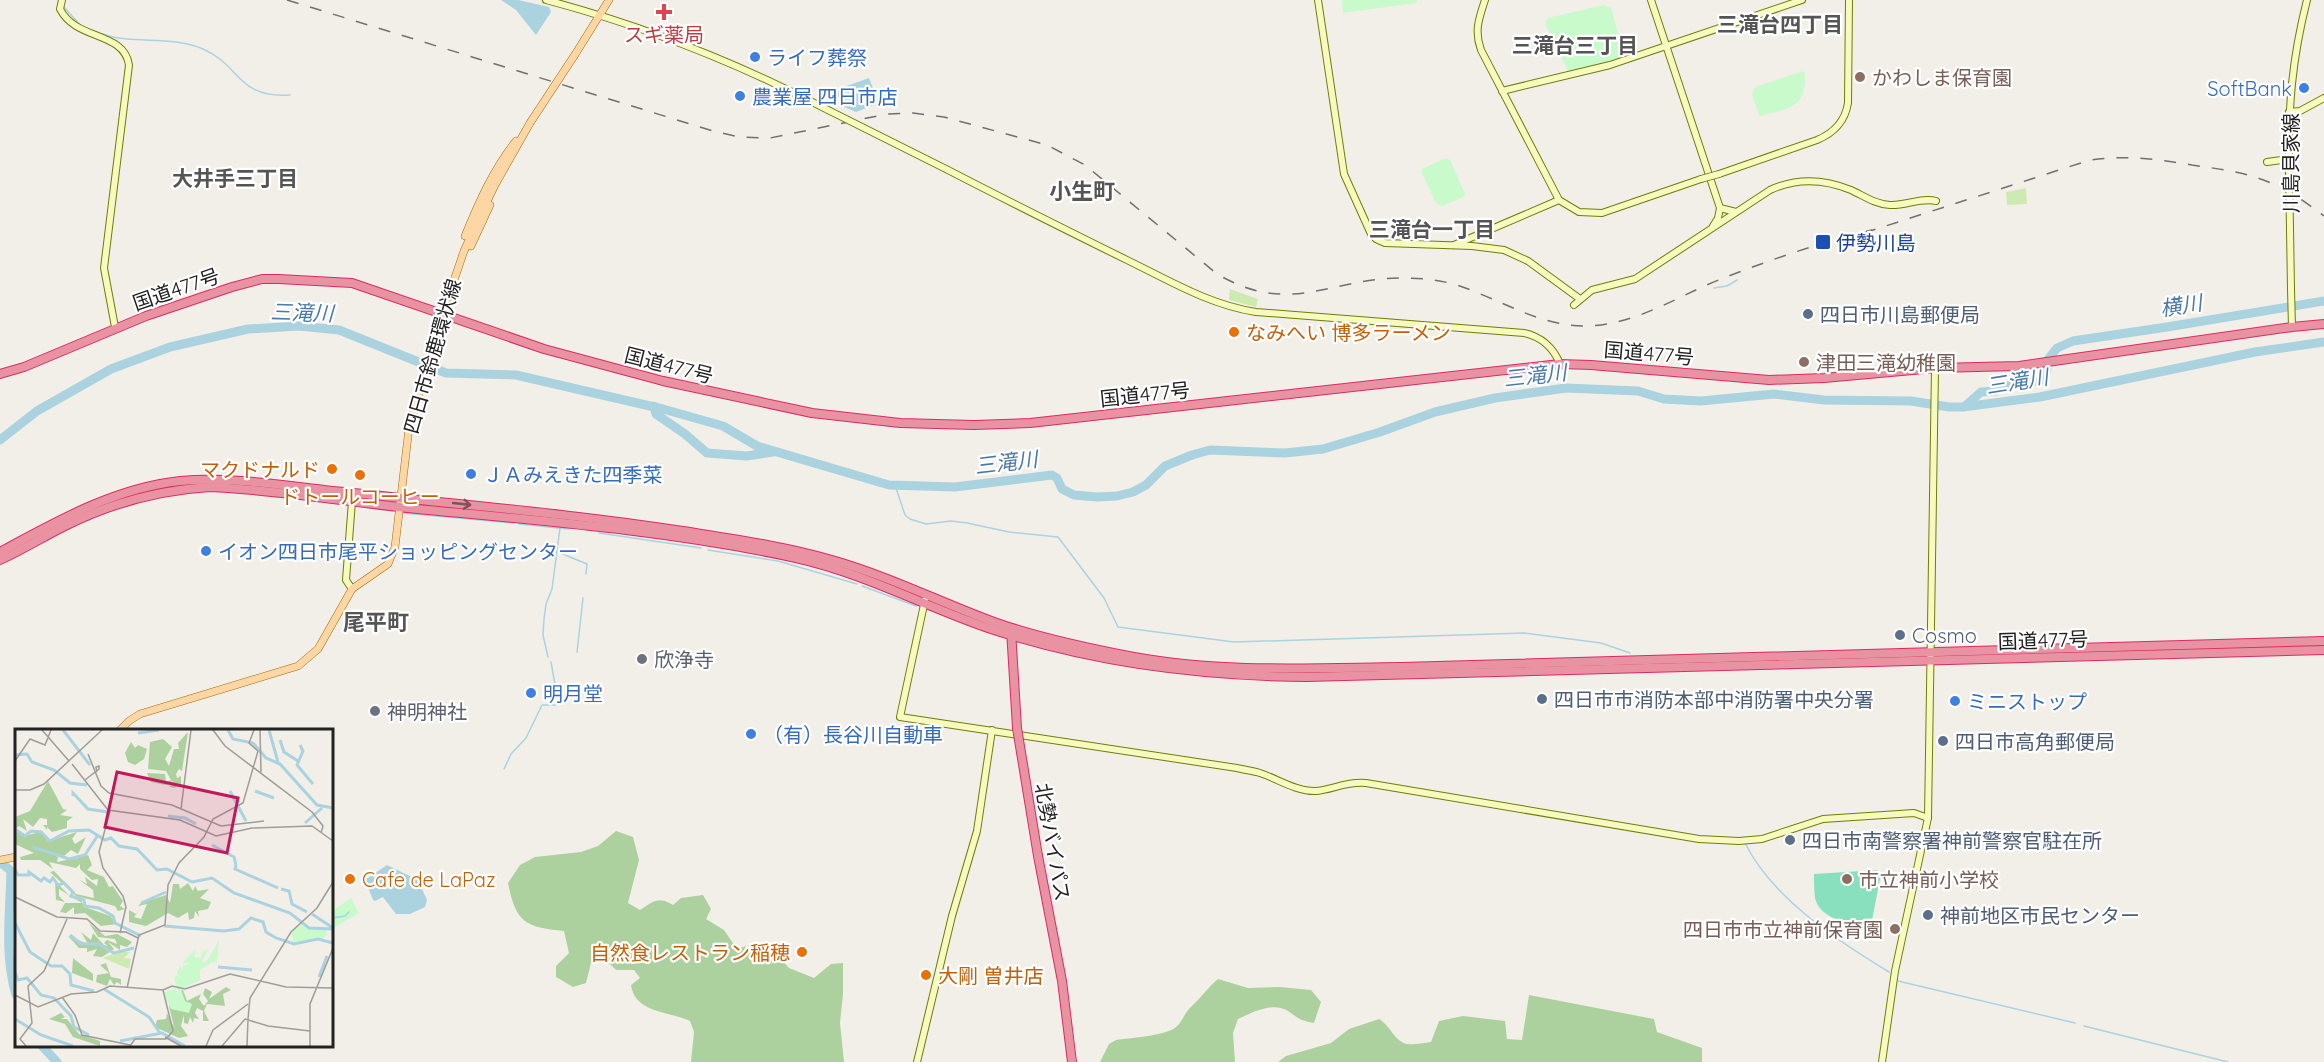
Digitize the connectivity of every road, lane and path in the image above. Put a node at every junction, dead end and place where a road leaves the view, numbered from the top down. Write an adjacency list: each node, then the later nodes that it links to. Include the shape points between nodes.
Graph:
1 (546, 0): 10 (street)
2 (609, 0): 10 (main road, 四日市鈴鹿環状線)
3 (1318, 0): 25 (street, via 1342,168 1368,230 1385,243)
4 (1485, 0): 12 (street, via 1476,37)
5 (1651, 0): 11 (street)
6 (1802, 0): 11 (street)
7 (1849, 0): 18 (street, bridge, via 1848,102 1839,125 1828,135 1602,213 1579,212)
8 (2307, 0): 14 (street, 川島貝家線, via 2296,45)
9 (61, 3): 30 (street, via 70,23 116,43 128,55 104,268)
10 (601, 14): 15 (main road, 四日市鈴鹿環状線, bridge); 32 (street, bridge, via 732,63 1226,306 1256,312 1524,333 1549,345)
11 (1666, 46): 12 (street, via 1595,70); 20 (street)
12 (1502, 91): 18 (street)
13 (2324, 98): 14 (street, via 2300,111)
14 (2289, 112): 16 (street, 川島貝家線)
15 (530, 123): 23 (main road, via 508,151); 24 (main road); 28 (main road, 四日市鈴鹿環状線, via 464,251)
16 (2289, 159): 17 (street); 31 (street, 川島貝家線, bridge)
17 (2267, 162)
18 (1559, 200): 25 (street)
19 (1936, 201): 21 (street, via 1887,205 1836,184 1805,181 1779,186)
20 (1720, 208): 21 (street); 22 (street)
21 (1737, 212): 22 (street)
22 (1712, 229): 26 (street, via 1635,279 1592,290)
23 (465, 236)
24 (471, 246)
25 (1450, 246): 26 (street, via 1491,247 1510,252)
26 (1580, 298): 27 (street)
27 (1574, 305)
28 (442, 316): 30 (highway, 国道477号, via 352,283 262,279); 32 (highway, 国道477号, via 544,350 663,381 812,413 900,423 1030,423); 36 (main road, 四日市鈴鹿環状線, via 409,428)
29 (2324, 324): 31 (highway, 国道477号)
30 (115, 327): 34 (highway, 国道477号)
31 (2292, 327): 33 (highway, 国道477号, via 2019,366)
32 (1560, 364): 33 (highway, 国道477号, via 1769,380)
33 (1935, 368): 44 (street)
34 (0, 374)
35 (352, 501): 36 (highway, 国道477号); 38 (highway, 国道477号, via 226,488 166,491 102,510); 39 (street, via 346,580)
36 (400, 502): 37 (highway, 国道477号, via 243,481 180,482 95,504); 39 (main road, 四日市鈴鹿環状線, via 392,557); 40 (highway, 国道477号, via 598,519 721,537 828,559)
37 (0, 552)
38 (0, 560)
39 (352, 589): 45 (main road, 四日市鈴鹿環状線, via 318,649 298,666 140,714)
40 (925, 599): 41 (highway, 国道477号); 46 (street, via 900,717)
41 (1011, 631): 44 (highway, 国道477号, via 1134,657 1261,669); 51 (highway, 北勢バイパス, bridge, via 1017,728 1062,981)
42 (2324, 641): 44 (highway, 国道477号)
43 (2324, 650): 44 (highway, 国道477号)
44 (1932, 656): 47 (street)
45 (121, 729)
46 (992, 730): 47 (street, via 1237,768 1308,790 1357,782 1699,838 1767,838 1823,819 1914,813); 50 (street, via 977,831)
47 (1928, 818): 52 (street, via 1895,971)
48 (15, 857): 49 (main road)
49 (0, 860)
50 (916, 1062)
51 (1072, 1062)
52 (1882, 1062)

